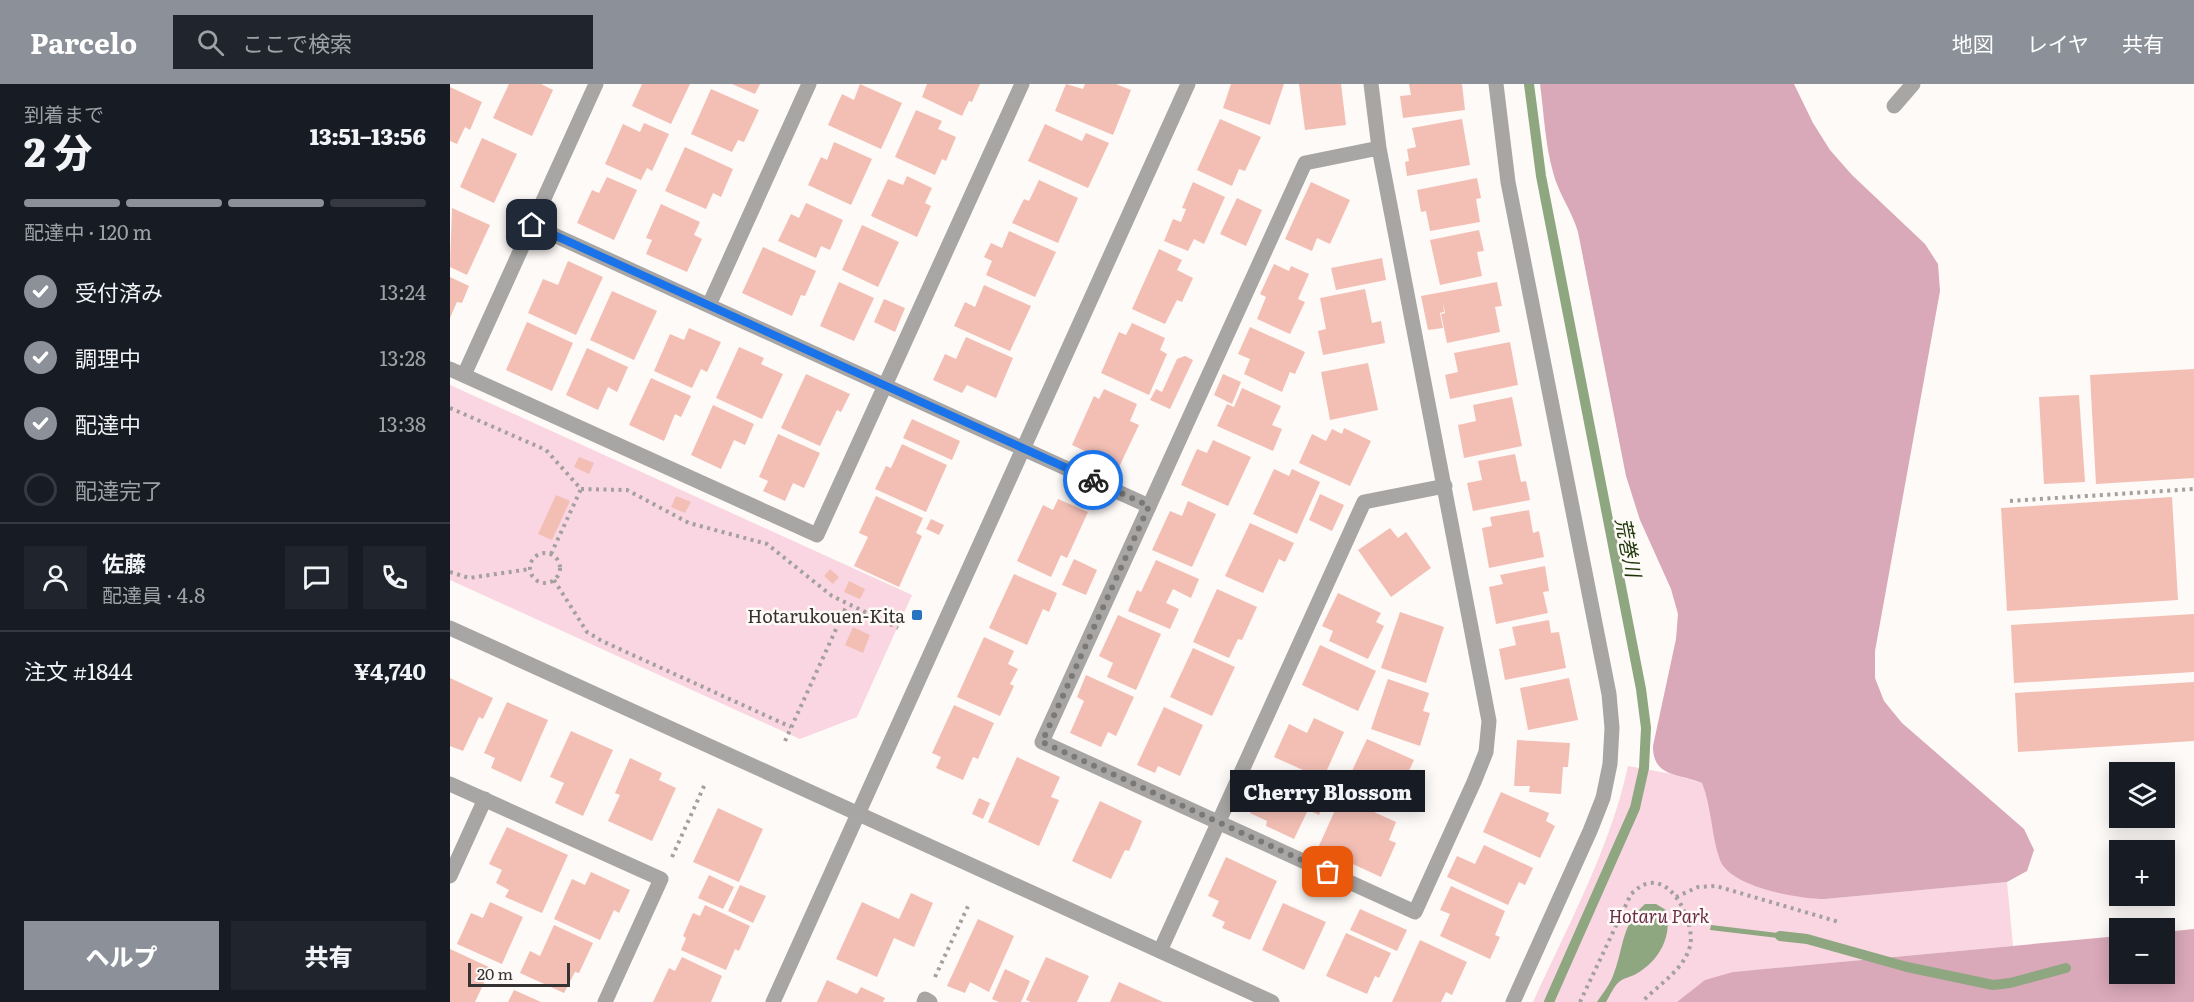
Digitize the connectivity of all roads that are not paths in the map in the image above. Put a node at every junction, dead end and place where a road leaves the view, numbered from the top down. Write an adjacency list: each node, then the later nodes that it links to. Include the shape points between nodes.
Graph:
1 (596, 84): 10 (street)
2 (809, 84): 11 (street)
3 (1022, 84): 13 (street)
4 (1188, 84): 14 (street)
5 (1371, 84): 9 (street)
6 (1496, 84): 27 (street, via 1509,182 1612,729 1603,798)
7 (1913, 84): 8 (street)
8 (1894, 106)
9 (1379, 148): 15 (street); 16 (street, via 1305,163)
10 (532, 225): 11 (street); 12 (street)
11 (709, 305): 13 (street)
12 (457, 372): 13 (street, via 817,535)
13 (885, 386): 14 (street)
14 (1024, 448): 16 (street); 20 (street)
15 (1445, 486): 21 (street, via 1364,502); 21 (street, via 1489,721 1486,752 1415,912)
16 (1149, 506): 21 (street, via 1042,742)
17 (450, 628): 20 (street)
18 (450, 784): 19 (street)
19 (485, 799): 22 (street); 24 (street, via 661,879)
20 (858, 814): 23 (street); 25 (street)
21 (1218, 823): 23 (street)
22 (450, 876)
23 (1160, 951): 26 (street)
24 (605, 1002)
25 (773, 1002)
26 (1272, 1002)
27 (1513, 1002)

